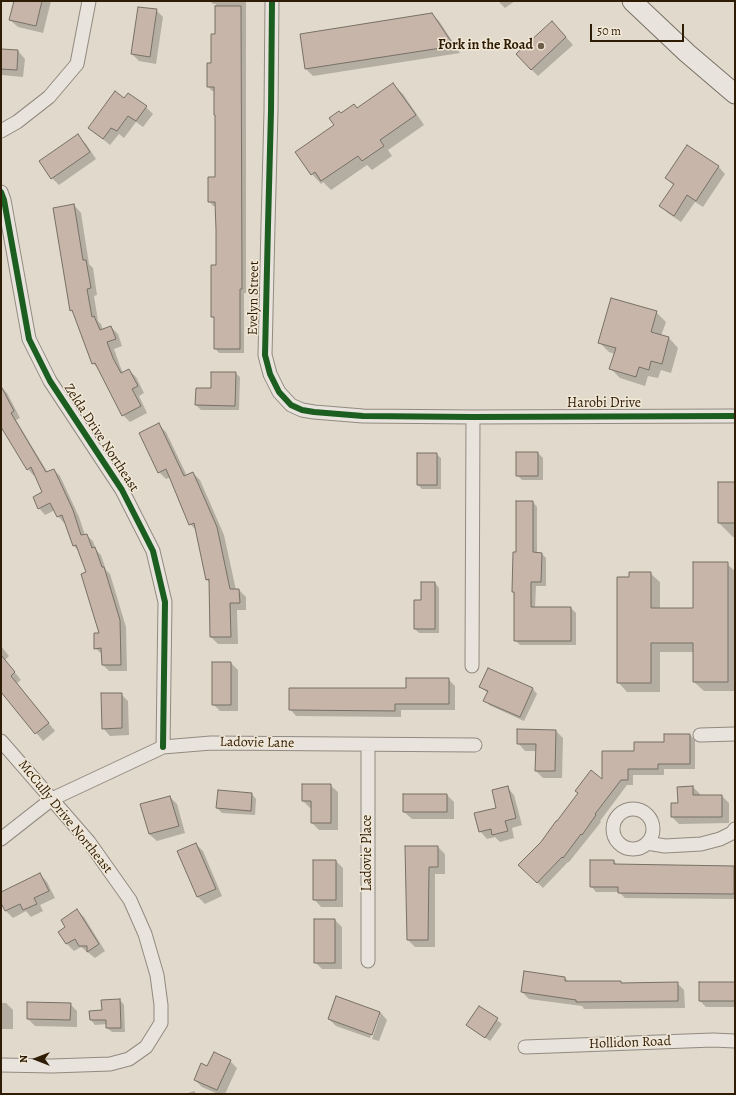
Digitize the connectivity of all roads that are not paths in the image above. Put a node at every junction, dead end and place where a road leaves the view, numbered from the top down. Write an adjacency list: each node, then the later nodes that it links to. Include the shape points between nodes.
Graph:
1 (89, 1): 5 (street, via 77,64 49,97)
2 (272, 1): 8 (street, Evelyn Street, via 266,355 270,374 279,392 291,405 302,410 363,416)
3 (632, 1): 4 (main road)
4 (735, 94)
5 (1, 131)
6 (1, 192): 15 (street, Zelda Drive Northeast, via 29,339 50,382 122,490 152,551 165,602)
7 (735, 416): 8 (street, Harobi Drive)
8 (473, 417): 9 (street)
9 (472, 666)
10 (735, 734): 11 (street)
11 (700, 735)
12 (1, 741): 16 (street, McCully Drive Northeast)
13 (475, 744): 14 (street, Ladovie Lane)
14 (368, 745): 15 (street, Ladovie Lane, via 211,743); 20 (street, Ladovie Place)
15 (163, 747): 16 (street, Ladovie Lane)
16 (52, 799): 18 (street, Ladovie Lane); 23 (street, McCully Drive Northeast, via 89,842 130,900 145,934 156,975 161,1023 146,1047 130,1059 110,1064)
17 (735, 829): 19 (street, via 720,839 701,844 665,846)
18 (1, 839)
19 (647, 843)
20 (368, 961)
21 (735, 1041): 22 (street, Hollidon Road)
22 (525, 1047)
23 (1, 1065)

